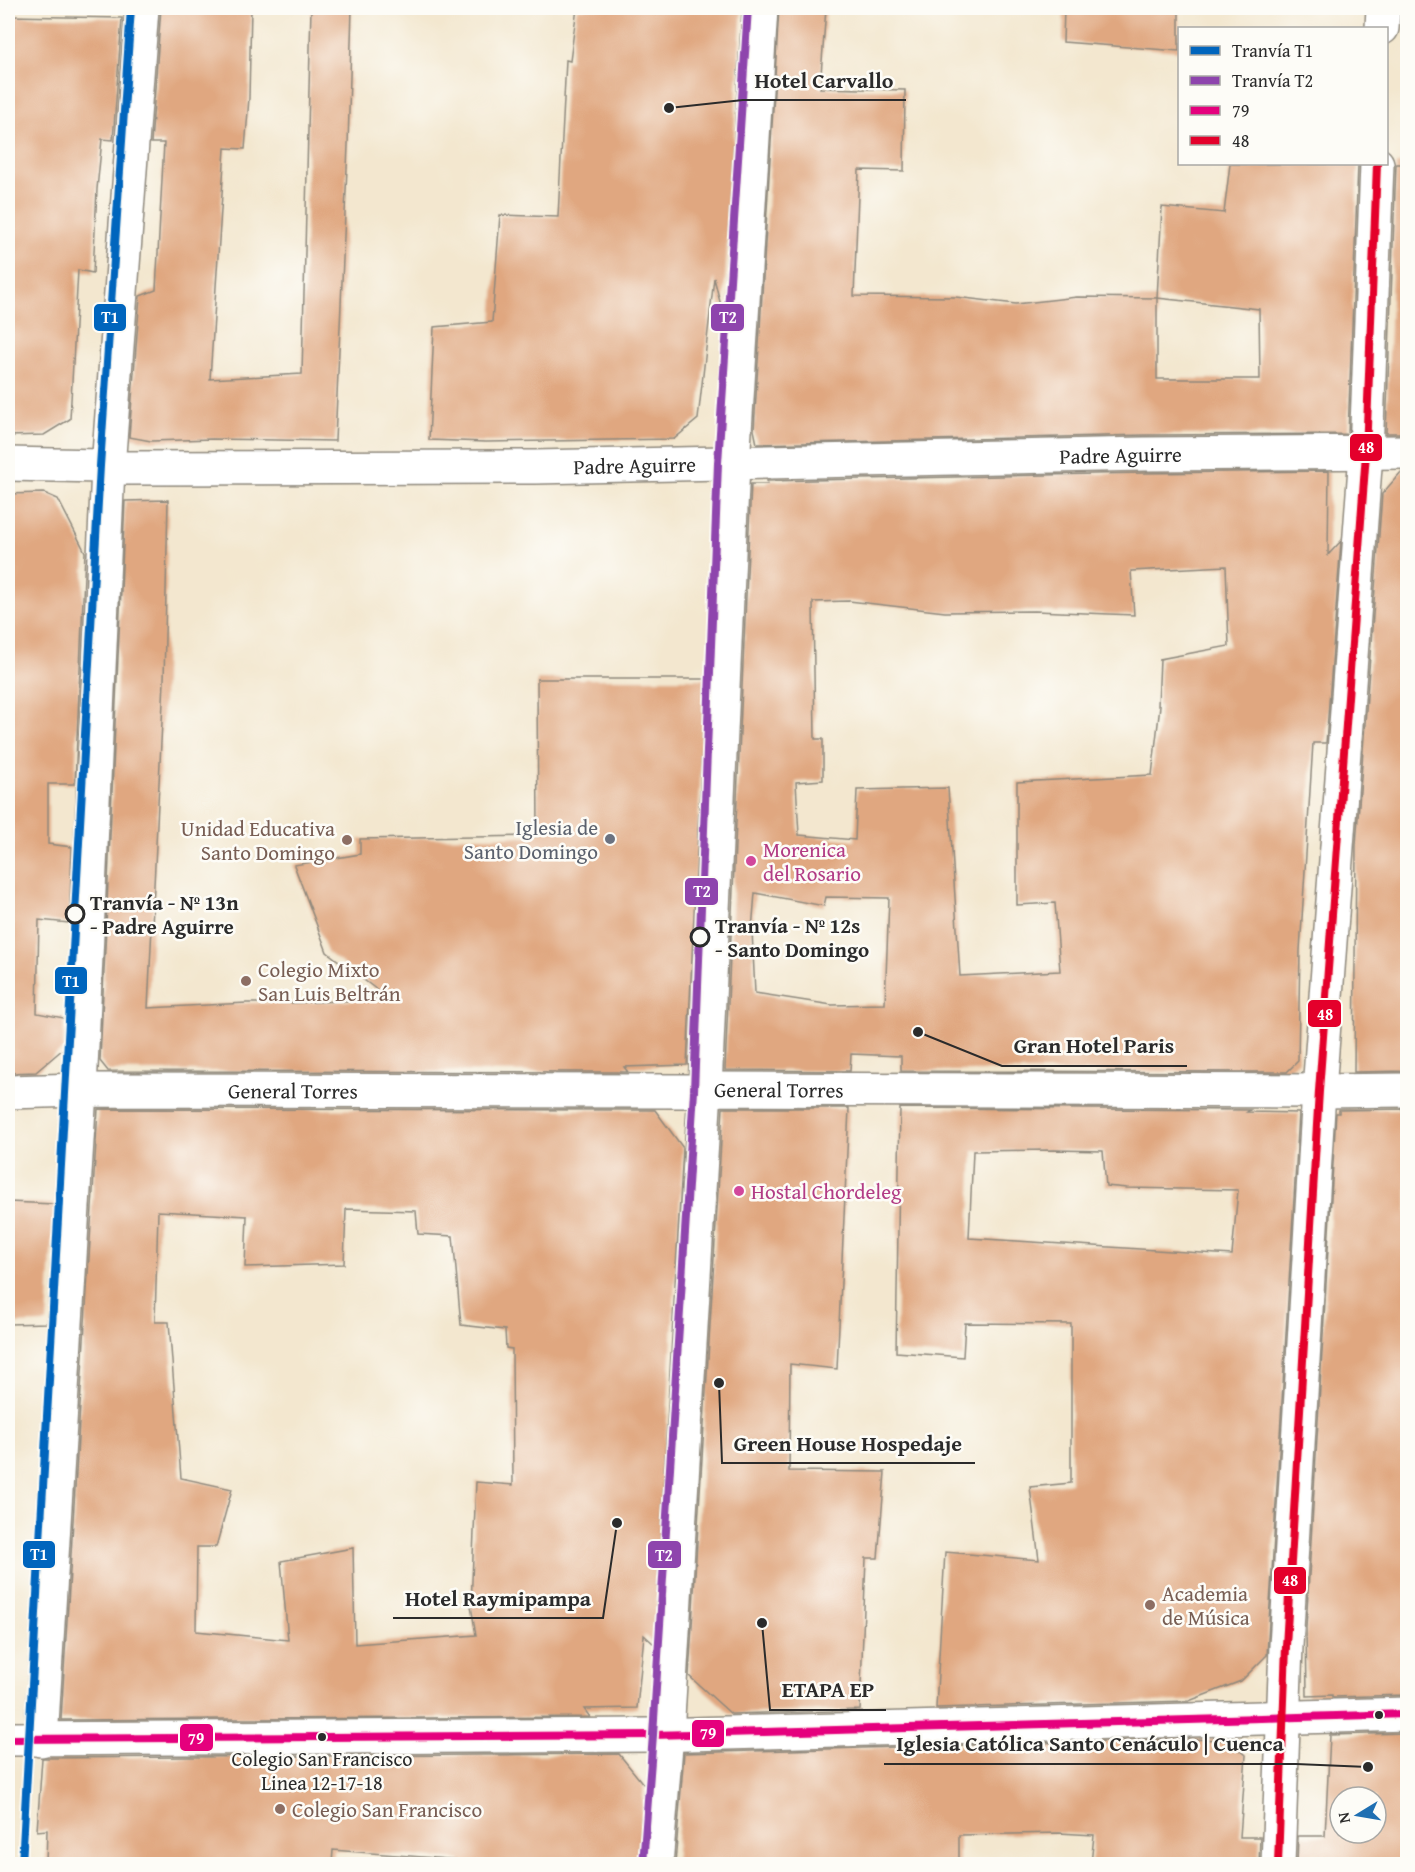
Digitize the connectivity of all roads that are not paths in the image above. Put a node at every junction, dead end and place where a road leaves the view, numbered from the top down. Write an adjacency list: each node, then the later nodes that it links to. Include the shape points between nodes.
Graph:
1 (142, 8): 10 (street)
2 (761, 8): 9 (street)
3 (1383, 8): 4 (street)
4 (1382, 27)
5 (1377, 165): 7 (street)
6 (1407, 452): 7 (street, Padre Aguirre)
7 (1366, 453): 9 (street, Padre Aguirre); 14 (street)
8 (8, 464): 10 (street, Padre Aguirre)
9 (733, 464): 10 (street, Padre Aguirre); 11 (street)
10 (108, 468): 12 (street)
11 (705, 1089): 12 (street, General Torres); 14 (street, General Torres); 18 (street)
12 (80, 1090): 15 (street, General Torres); 20 (street)
13 (1407, 1090): 14 (street, General Torres)
14 (1319, 1091): 17 (street)
15 (8, 1092)
16 (1407, 1714): 17 (street)
17 (1283, 1719): 18 (street); 22 (street)
18 (667, 1734): 20 (street); 21 (street)
19 (8, 1739): 20 (street)
20 (41, 1740)
21 (656, 1864)
22 (1278, 1864)

